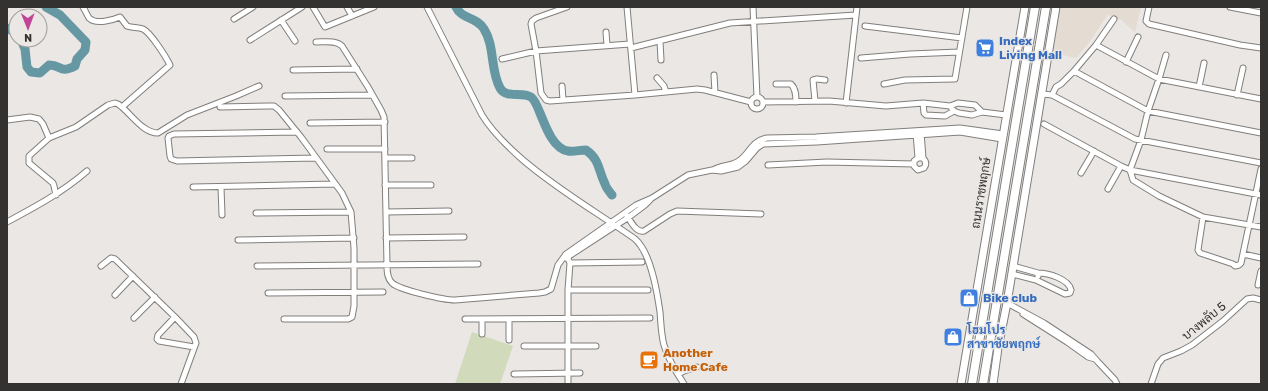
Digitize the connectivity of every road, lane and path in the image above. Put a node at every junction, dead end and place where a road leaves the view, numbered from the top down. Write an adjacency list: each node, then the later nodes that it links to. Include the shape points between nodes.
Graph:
1 (83, 7): 77 (street, via 92,20 106,21 120,17 127,26 143,29 170,65)
2 (253, 7): 22 (street)
3 (302, 7): 24 (street)
4 (313, 7): 21 (street, via 325,27)
5 (347, 7): 21 (street)
6 (374, 7): 21 (street)
7 (427, 7): 125 (street, via 491,129 546,180)
8 (567, 7): 38 (street, via 532,21)
9 (627, 7): 36 (street)
10 (753, 7): 25 (street)
11 (857, 7): 20 (street)
12 (967, 7): 29 (street)
13 (1025, 7): 82 (main road, ถนนราชพฤกษ์)
14 (1034, 7): 181 (main road, ถนนราชพฤกษ์)
15 (1046, 7): 182 (main road)
16 (1056, 7): 61 (main road)
17 (1149, 7): 37 (street, via 1146,21 1149,24)
18 (1230, 7): 19 (street)
19 (1261, 13)
20 (856, 14): 25 (street); 74 (street)
21 (352, 16)
22 (234, 19)
23 (1114, 19): 35 (street)
24 (281, 20): 30 (street); 31 (street)
25 (754, 22): 32 (street, via 730,23); 67 (street)
26 (865, 26): 29 (street)
27 (606, 32): 34 (street)
28 (1138, 37): 44 (street)
29 (962, 38): 39 (street)
30 (250, 40)
31 (295, 41)
32 (660, 41): 36 (street); 43 (street)
33 (316, 42): 47 (street, via 339,43)
34 (607, 45): 36 (street); 38 (street)
35 (1096, 45): 44 (street); 49 (street)
36 (630, 46): 64 (street)
37 (1261, 48)
38 (536, 51): 42 (street); 69 (street, via 542,96 548,101)
39 (959, 52): 41 (street); 55 (street, via 955,79 905,80)
40 (1166, 55): 52 (street)
41 (861, 58)
42 (502, 59)
43 (661, 60)
44 (1126, 62): 52 (street)
45 (1204, 62): 58 (street)
46 (1243, 68): 65 (street)
47 (357, 69): 48 (street); 63 (street)
48 (293, 70)
49 (1074, 71): 62 (street); 80 (street)
50 (714, 75): 60 (street)
51 (657, 78): 59 (street)
52 (1159, 79): 58 (street); 80 (street)
53 (825, 80): 70 (street, via 813,80)
54 (776, 84): 73 (street, via 791,84 795,90)
55 (884, 84)
56 (259, 86): 77 (street, via 187,115 158,133 146,130)
57 (562, 86): 69 (street)
58 (1199, 87): 65 (street)
59 (666, 92): 60 (street, via 698,89); 64 (street)
60 (715, 92): 71 (street)
61 (1042, 94): 62 (street); 142 (main road)
62 (1052, 94): 92 (street)
63 (372, 95): 66 (street); 85 (street)
64 (635, 95): 69 (street)
65 (1237, 95): 68 (street)
66 (285, 96)
67 (757, 97): 71 (street); 72 (street)
68 (1261, 99)
69 (563, 100)
70 (815, 101): 73 (street); 74 (street)
71 (751, 102): 72 (street, via 753,107 757,108 761,107)
72 (763, 102): 73 (street)
73 (796, 102)
74 (846, 102): 75 (street, via 886,106)
75 (923, 103): 76 (street); 79 (street, via 926,115 945,116)
76 (950, 106): 79 (street); 81 (street, via 958,102 975,105)
77 (122, 107): 91 (street, via 115,103 108,105 76,127)
78 (220, 107): 87 (street, via 274,106)
79 (954, 111): 81 (street, via 972,115)
80 (1148, 111): 89 (street); 92 (street)
81 (982, 112): 82 (street)
82 (1006, 115): 90 (main road, ถนนราชพฤกษ์)
83 (7, 120): 91 (street, via 39,119)
84 (310, 122): 85 (street)
85 (385, 122): 94 (street)
86 (1044, 124): 95 (street)
87 (297, 132): 96 (street); 96 (street, via 174,134 168,138 170,156 177,161)
88 (919, 133): 90 (street, via 960,130); 99 (street); 122 (street, via 768,143 750,152 738,167 688,175)
89 (1261, 133)
90 (1003, 136): 180 (main road, ถนนราชพฤกษ์)
91 (49, 138): 115 (street, via 30,153 29,163 53,184)
92 (1141, 140): 100 (street); 105 (street)
93 (327, 149): 94 (street)
94 (385, 149): 97 (street)
95 (1094, 151): 103 (street); 107 (street)
96 (316, 158): 108 (street)
97 (385, 158): 98 (street); 109 (street)
98 (412, 158)
99 (920, 158): 101 (street, via 916,159); 101 (street, via 926,166 918,170)
100 (1261, 163)
101 (914, 164): 102 (street, via 827,162)
102 (768, 165)
103 (1121, 166): 105 (street); 113 (street)
104 (1261, 169): 114 (street)
105 (1130, 170): 114 (street); 123 (street, via 1133,180)
106 (87, 171): 115 (street)
107 (1081, 173)
108 (335, 184): 112 (street); 117 (street)
109 (385, 185): 110 (street); 118 (street)
110 (430, 185)
111 (193, 187): 112 (street)
112 (221, 187): 121 (street)
113 (1108, 189)
114 (1258, 194): 126 (street)
115 (56, 195): 124 (street)
116 (449, 211): 118 (street)
117 (351, 212): 119 (street); 129 (street)
118 (386, 212): 130 (street)
119 (256, 213)
120 (760, 214): 122 (street, via 677,211 641,232)
121 (222, 215)
122 (627, 215): 125 (street)
123 (1203, 217): 126 (street); 132 (street, via 1198,250 1200,252 1235,266 1241,263)
124 (7, 222)
125 (610, 223): 133 (street); 176 (street, via 635,239 646,252 658,298 664,346)
126 (1249, 226): 127 (street); 132 (street)
127 (1261, 228)
128 (464, 237): 130 (street)
129 (354, 238): 131 (street); 138 (street)
130 (386, 238): 139 (street)
131 (238, 240)
132 (1243, 254): 134 (street)
133 (567, 255): 137 (street); 139 (street, via 558,265 551,289 545,292 455,300 445,300 396,286 388,275)
134 (1261, 258)
135 (642, 262): 137 (street)
136 (478, 264): 139 (street)
137 (570, 264): 148 (street)
138 (353, 265): 139 (street); 141 (street); 150 (street)
139 (387, 265)
140 (101, 266): 145 (street, via 113,258)
141 (257, 266)
142 (1013, 270): 144 (street); 146 (street); 156 (main road)
143 (1261, 271): 147 (street)
144 (1038, 273): 146 (street); 146 (street, via 1049,274 1069,284 1071,290 1069,294 1065,294)
145 (133, 276): 153 (street); 154 (street)
146 (1036, 280)
147 (1258, 285)
148 (568, 290): 149 (street); 159 (street)
149 (648, 290)
150 (354, 292): 151 (street); 152 (street); 161 (street, via 353,314 348,319)
151 (384, 292)
152 (268, 293)
153 (115, 296)
154 (154, 297): 157 (street); 158 (street)
155 (1261, 300): 186 (street, บางพลับ 5, via 1246,299 1192,345 1164,358 1158,364)
156 (1007, 303): 171 (main road); 185 (street, via 1053,331 1088,358 1095,359)
157 (175, 317): 170 (street, via 194,337); 170 (street, via 157,339)
158 (134, 318)
159 (568, 318): 160 (street); 164 (street); 168 (street)
160 (650, 318)
161 (284, 319)
162 (465, 319): 163 (street)
163 (482, 319): 164 (street); 165 (street)
164 (509, 319): 166 (street)
165 (482, 334)
166 (509, 340)
167 (524, 346): 168 (street)
168 (568, 346): 169 (street); 173 (street)
169 (596, 346)
170 (194, 347): 177 (street)
171 (998, 348): 183 (main road); 184 (main road)
172 (697, 367): 176 (street)
173 (568, 373): 174 (street); 175 (street); 178 (street)
174 (580, 373)
175 (514, 374)
176 (678, 374): 179 (street)
177 (180, 384)
178 (568, 384)
179 (684, 384)
180 (961, 384)
181 (972, 384)
182 (984, 384)
183 (989, 384)
184 (993, 384)
185 (1117, 384)
186 (1151, 384)

